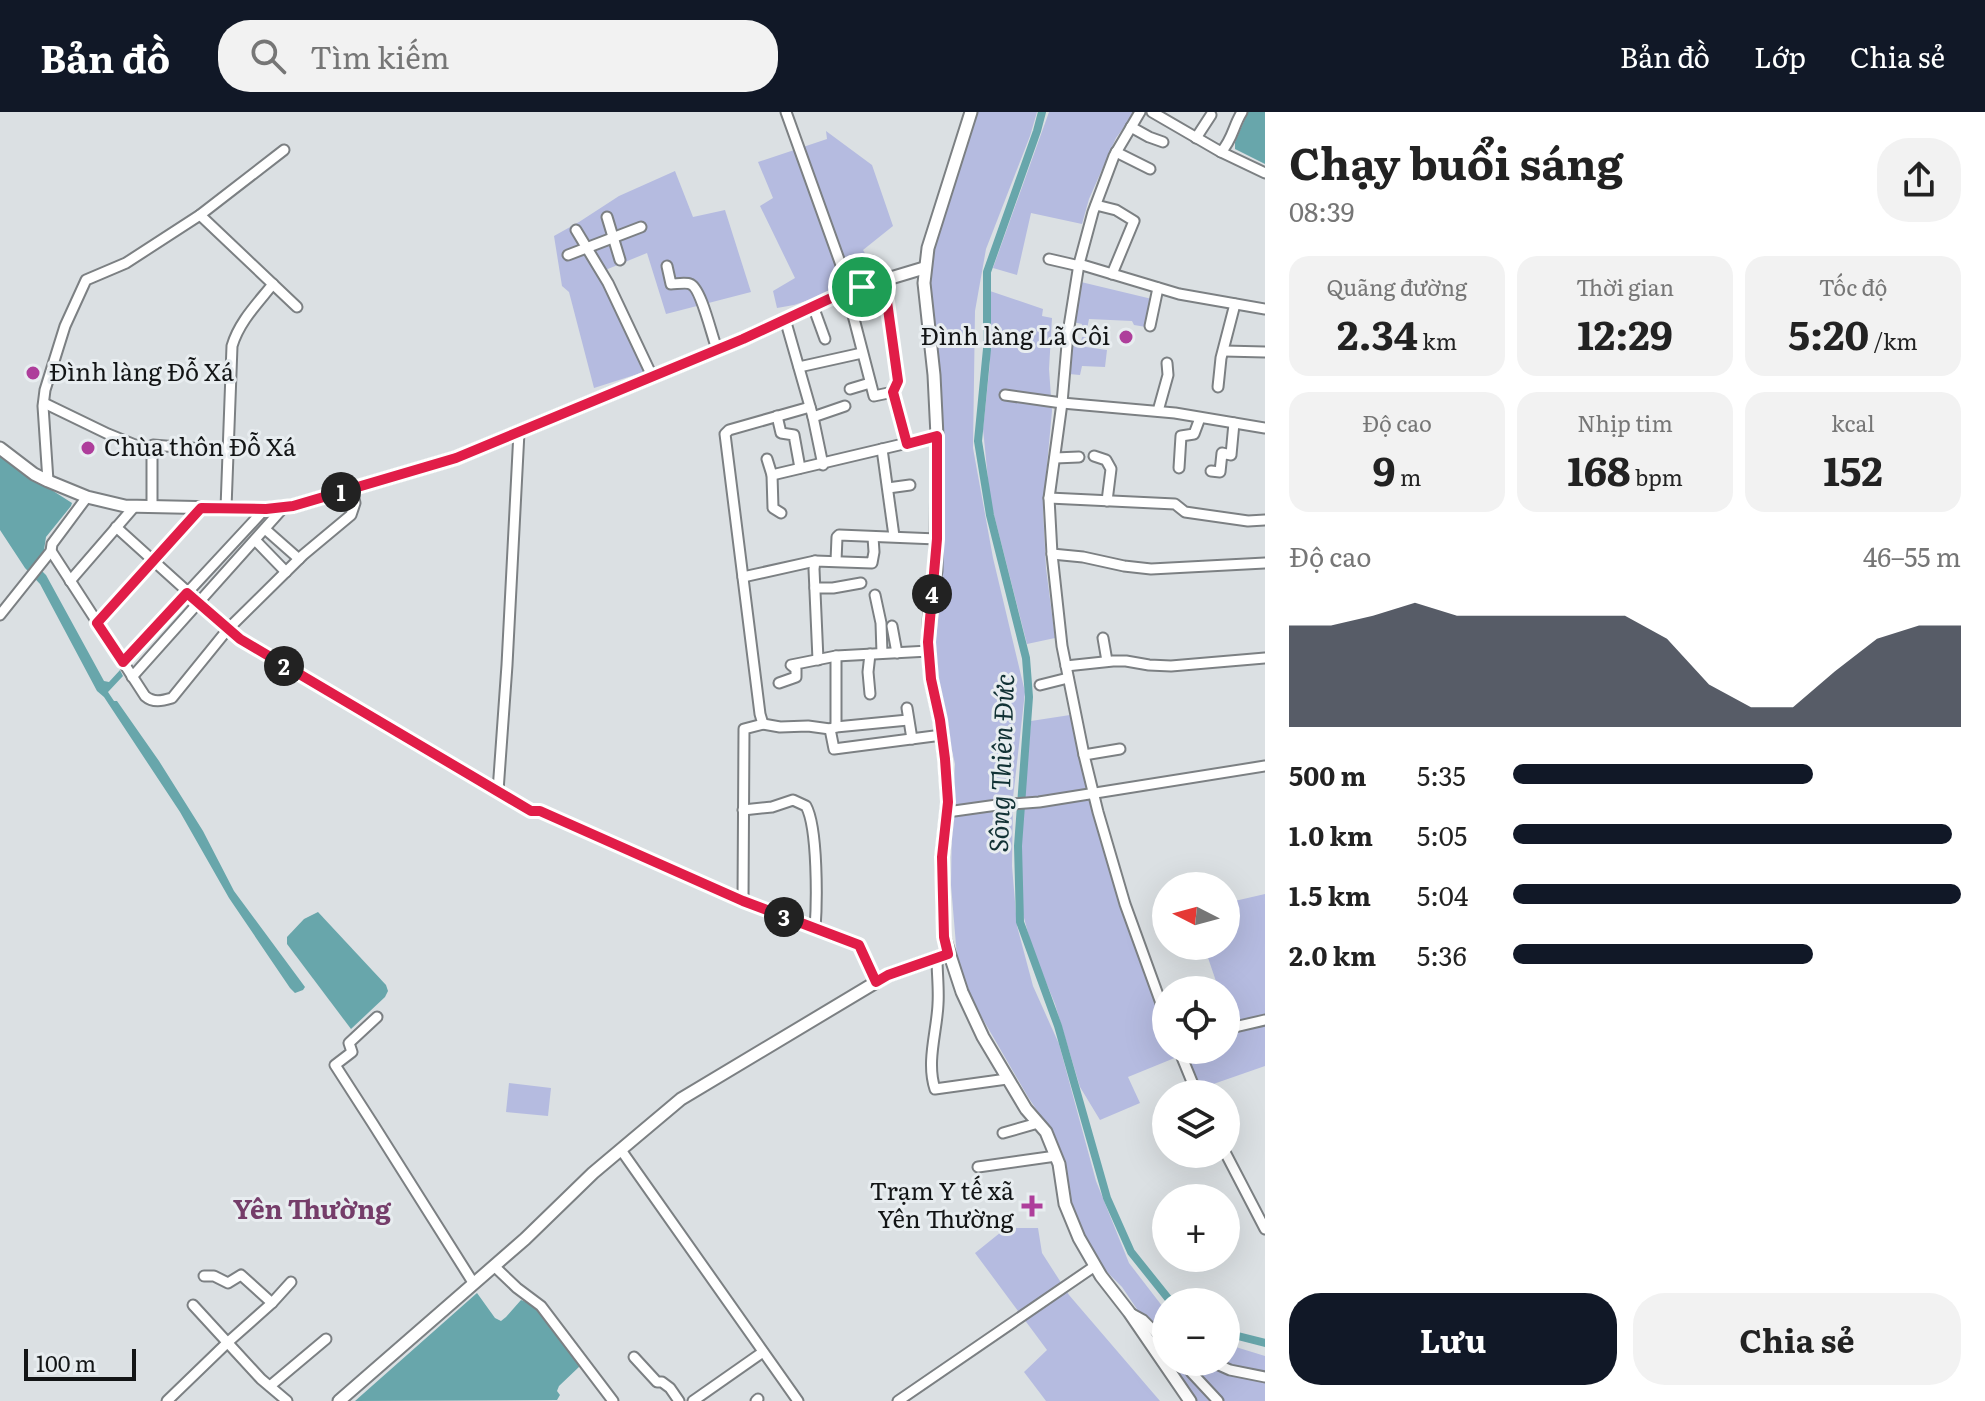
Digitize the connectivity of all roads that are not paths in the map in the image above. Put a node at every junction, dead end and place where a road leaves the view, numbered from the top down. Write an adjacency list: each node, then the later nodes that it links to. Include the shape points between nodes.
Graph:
1 (786, 112): 32 (street)
2 (971, 112): 28 (main road)
3 (1140, 112): 7 (street)
4 (1152, 112): 8 (street)
5 (1242, 112): 12 (street)
6 (1211, 115): 8 (street)
7 (1131, 127): 9 (street); 11 (street)
8 (1196, 138): 12 (street)
9 (1163, 142)
10 (284, 150): 16 (street)
11 (1116, 152): 13 (street); 15 (street)
12 (1221, 152): 14 (street)
13 (1150, 169)
14 (1265, 173)
15 (1096, 205): 25 (street); 29 (street, via 1134,221)
16 (200, 215): 31 (street); 53 (street, via 126,263 86,280 65,326)
17 (607, 217): 20 (street)
18 (641, 227): 20 (street)
19 (576, 230): 21 (street)
20 (613, 238): 21 (street); 24 (street)
21 (588, 249): 22 (street); 47 (street)
22 (568, 255)
23 (1049, 259): 25 (street)
24 (620, 260)
25 (1079, 264): 29 (street); 54 (street)
26 (854, 265): 32 (street)
27 (667, 266): 41 (street, via 671,284 695,286)
28 (924, 268): 30 (main road); 63 (main road)
29 (1112, 274): 33 (street)
30 (884, 280): 32 (main road); 51 (street, via 898,381)
31 (273, 284): 36 (street); 68 (street, via 235,334)
32 (856, 288): 35 (main road); 44 (street, via 853,315)
33 (1158, 288): 34 (street); 39 (street)
34 (1235, 304): 37 (street); 42 (street)
35 (813, 306): 38 (main road); 40 (street)
36 (297, 307)
37 (1265, 309)
38 (785, 319): 41 (main road, via 743,339); 46 (street)
39 (1150, 326)
40 (825, 339)
41 (715, 345): 47 (main road)
42 (1224, 351): 43 (street); 49 (street)
43 (1265, 352)
44 (862, 353): 46 (street); 48 (street)
45 (1167, 363): 56 (street)
46 (799, 367): 57 (street)
47 (652, 376): 62 (main road)
48 (870, 383): 50 (street); 51 (street, via 874,396)
49 (1218, 387)
50 (850, 389)
51 (893, 392): 64 (street)
52 (1005, 395): 54 (street)
53 (44, 403): 78 (street); 86 (street, via 152,452)
54 (1062, 403): 56 (street); 71 (street)
55 (845, 406): 57 (street)
56 (1158, 411): 59 (street)
57 (812, 412): 58 (street); 73 (street)
58 (777, 416): 74 (street, via 781,433 794,435); 107 (street, via 725,434)
59 (1200, 418): 60 (street); 75 (street, via 1194,434 1181,436)
60 (1234, 423): 61 (street); 76 (street, via 1231,455 1222,453 1220,472)
61 (1265, 428)
62 (519, 432): 81 (main road, via 456,458); 143 (street)
63 (937, 436): 64 (street); 97 (main road)
64 (907, 444): 67 (street)
65 (153, 445): 68 (street)
66 (0, 448): 78 (main road)
67 (882, 449): 73 (street); 80 (street)
68 (228, 451): 89 (street)
69 (1094, 456): 84 (street, via 1106,460 1111,469)
70 (1079, 457): 71 (street)
71 (1055, 458): 83 (street)
72 (767, 459): 77 (street)
73 (823, 465): 74 (street)
74 (800, 468): 77 (street)
75 (1179, 468)
76 (1211, 471)
77 (772, 475): 91 (street, via 773,508)
78 (48, 481): 82 (main road)
79 (910, 485): 80 (street)
80 (888, 488): 95 (street)
81 (352, 489): 87 (main road); 101 (street, via 351,515)
82 (87, 497): 85 (main road); 99 (street)
83 (1049, 498): 84 (street); 100 (street)
84 (1107, 501): 92 (street, via 1175,504 1185,512)
85 (134, 507): 86 (main road); 93 (street)
86 (152, 507): 88 (main road)
87 (284, 507): 90 (main road); 94 (street)
88 (201, 508): 89 (main road); 102 (street)
89 (226, 508): 90 (main road)
90 (265, 509): 111 (street)
91 (781, 513)
92 (1265, 520)
93 (116, 527): 102 (street); 108 (street)
94 (265, 529): 98 (street); 101 (street)
95 (894, 536): 96 (street); 97 (street)
96 (873, 537): 104 (street, via 837,536); 104 (street, via 872,563)
97 (937, 539): 119 (main road)
98 (255, 540): 106 (street); 113 (street)
99 (51, 551): 108 (street); 114 (street)
100 (1052, 554): 105 (street, via 1151,569); 128 (street)
101 (299, 559): 106 (street)
102 (153, 561): 111 (street); 115 (street)
103 (815, 561): 104 (street); 107 (street); 110 (street)
104 (836, 561)
105 (1265, 563)
106 (286, 572): 117 (street)
107 (743, 577): 136 (street)
108 (70, 581): 115 (street)
109 (861, 583): 110 (street)
110 (815, 588): 125 (street)
111 (187, 593): 113 (street); 127 (street)
112 (875, 595): 120 (street)
113 (199, 603): 117 (street); 129 (street)
114 (0, 615)
115 (97, 623): 127 (street)
116 (892, 626): 121 (street)
117 (228, 629): 129 (street, via 172,698 149,700); 143 (street)
118 (1103, 638): 126 (street)
119 (929, 651): 121 (street); 138 (main road)
120 (882, 653): 121 (street); 122 (street)
121 (897, 653)
122 (870, 654): 123 (street); 133 (street)
123 (836, 656): 125 (street); 137 (street)
124 (1265, 658): 126 (street, via 1171,666)
125 (818, 660): 131 (street, via 791,665 796,677)
126 (1107, 661): 128 (street)
127 (123, 662): 129 (street)
128 (1066, 666): 130 (street)
129 (132, 677)
130 (1068, 678): 132 (street); 141 (street)
131 (779, 683)
132 (1040, 685)
133 (870, 694)
134 (907, 708): 135 (street)
135 (908, 720): 137 (street); 139 (street)
136 (763, 724): 137 (street); 145 (street, via 744,729)
137 (833, 728): 139 (street, via 834,749)
138 (942, 735): 139 (street); 146 (main road)
139 (912, 739)
140 (1120, 749): 141 (street)
141 (1084, 755): 144 (street)
142 (1265, 766): 144 (street)
143 (498, 791): 147 (street, via 531,811)
144 (1093, 794): 146 (street); 150 (street)
145 (743, 810): 147 (street); 148 (street, via 793,800 806,806 815,850)
146 (947, 812): 149 (main road)
147 (743, 901): 148 (street)
148 (815, 929): 151 (street, via 859,945)
149 (943, 956): 151 (main road); 155 (main road); 155 (street, via 932,1057 935,1089)
150 (1152, 978)
151 (876, 982): 158 (main road, via 681,1099)
152 (377, 1017): 167 (street, via 349,1043 352,1052 335,1065)
153 (1265, 1020): 154 (street)
154 (1240, 1026)
155 (1007, 1079): 156 (main road)
156 (1038, 1123): 157 (street); 159 (main road)
157 (1003, 1133)
158 (621, 1150): 163 (main road); 174 (street)
159 (1056, 1156): 160 (street); 164 (main road, via 1065,1204)
160 (978, 1167)
161 (1233, 1168): 162 (street)
162 (1264, 1227)
163 (494, 1266): 167 (main road); 183 (street, via 541,1306)
164 (1095, 1266): 170 (main road); 187 (street)
165 (204, 1276): 168 (street, via 228,1283 241,1275)
166 (291, 1282): 168 (street)
167 (474, 1284): 182 (main road)
168 (272, 1303): 173 (street)
169 (193, 1305): 173 (street)
170 (1129, 1312): 171 (street); 188 (main road)
171 (1152, 1329)
172 (326, 1339): 179 (street)
173 (227, 1343): 179 (street); 180 (street)
174 (763, 1352): 185 (street); 186 (street)
175 (634, 1357): 184 (street)
176 (1240, 1372): 178 (street)
177 (1195, 1376): 189 (street)
178 (1265, 1377)
179 (270, 1386): 181 (street)
180 (167, 1401)
181 (287, 1401)
182 (339, 1401)
183 (613, 1401)
184 (679, 1401)
185 (693, 1401)
186 (798, 1401)
187 (898, 1401)
188 (1190, 1401)
189 (1218, 1401)

